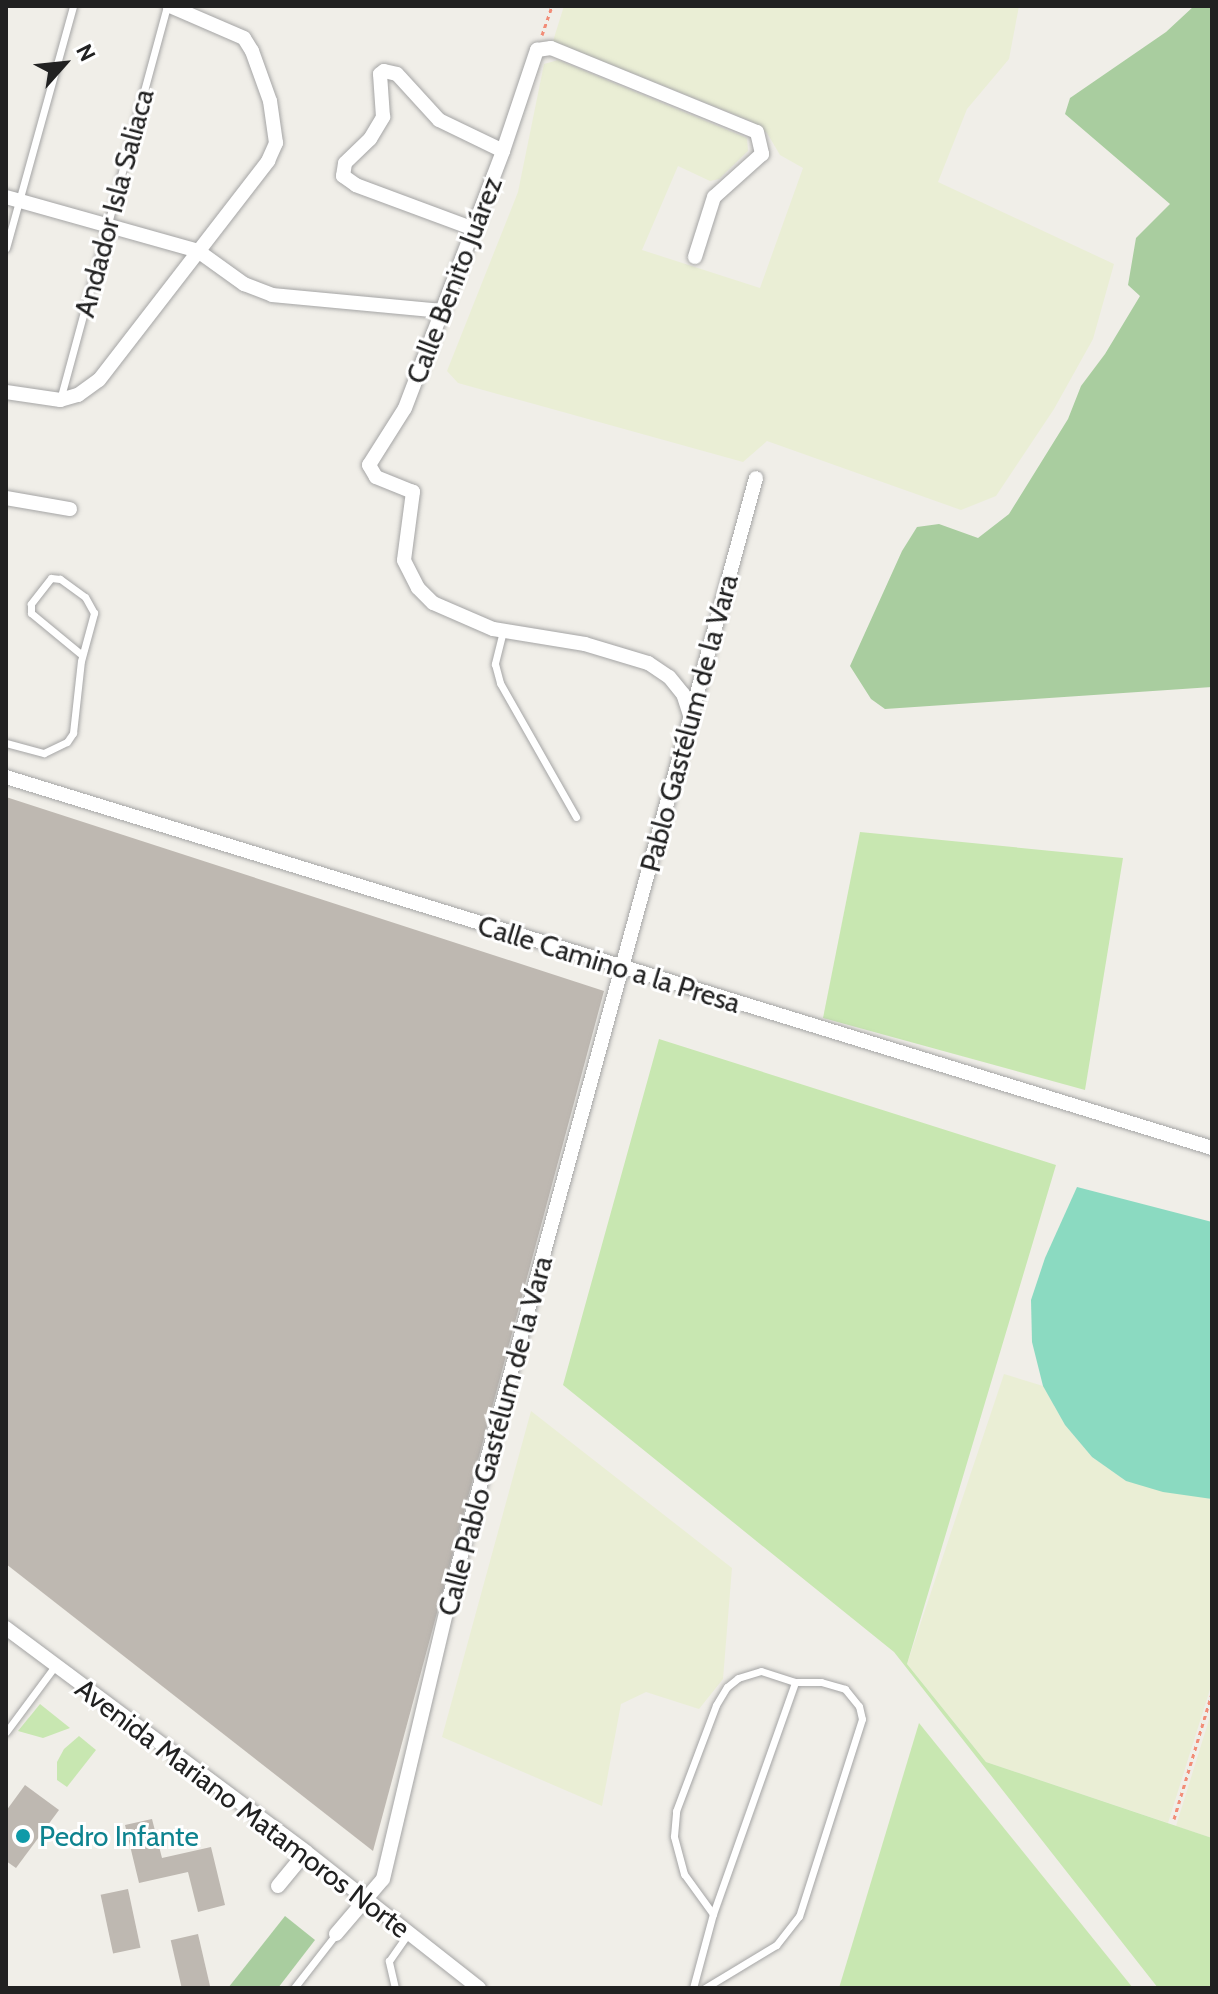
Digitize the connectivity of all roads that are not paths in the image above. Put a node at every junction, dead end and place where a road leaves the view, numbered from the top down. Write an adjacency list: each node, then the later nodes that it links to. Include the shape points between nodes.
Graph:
1 (73, 6): 4 (lane)
2 (169, 6): 5 (lane, Andador Isla Saliaca); 8 (street, via 244,38 270,101 276,135 268,161)
3 (503, 151): 6 (street, Calle Benito Juárez); 6 (street, via 439,120 406,81 384,71 378,81 383,117 345,163 343,176 356,185); 9 (street, Calle Benito Juárez, via 537,50 551,48 757,132 762,154 714,197)
4 (12, 199): 5 (street); 7 (lane)
5 (107, 226): 8 (street); 12 (lane, Andador Isla Saliaca)
6 (474, 229): 10 (street, Calle Benito Juárez)
7 (6, 248)
8 (198, 251): 10 (street, via 244,284 272,295); 12 (street, via 99,380)
9 (695, 257)
10 (442, 311): 16 (street, Calle Benito Juárez, via 405,408 369,465 376,477 413,492 404,560 418,588 433,603)
11 (6, 392): 12 (street)
12 (60, 400)
13 (756, 478): 18 (street, Pablo Gastélum de la Vara)
14 (8, 501): 15 (street)
15 (70, 509)
16 (503, 631): 18 (street, via 585,644 648,663 683,694); 21 (lane, via 495,664 500,683)
17 (82, 655): 17 (lane, via 31,613 31,604 51,578 60,579 93,608); 19 (lane, via 73,733 67,742 44,753)
18 (691, 718): 22 (street, Pablo Gastélum de la Vara)
19 (6, 743)
20 (6, 777): 22 (street, Calle Camino a la Presa)
21 (576, 817)
22 (623, 968): 23 (street, Calle Camino a la Presa); 30 (street, Calle Pablo Gastélum de la Vara, via 450,1595 383,1879)
23 (1212, 1148)
24 (6, 1628): 25 (street, Avenida Mariano Matamoros Norte)
25 (55, 1666): 27 (lane); 28 (street, Avenida Mariano Matamoros Norte)
26 (795, 1682): 31 (lane); 31 (lane, via 761,1671 727,1687 676,1811 674,1836 684,1874); 38 (lane, via 845,1689 862,1719 793,1927 767,1952)
27 (6, 1732)
28 (306, 1852): 29 (street); 30 (street, Avenida Mariano Matamoros Norte)
29 (278, 1886)
30 (367, 1901): 32 (street, Avenida Mariano Matamoros Norte); 33 (street, Calle Pablo Gastélum de la Vara)
31 (713, 1914): 37 (lane)
32 (409, 1932): 35 (lane, via 389,1961); 36 (street, Avenida Mariano Matamoros Norte)
33 (336, 1934): 34 (lane)
34 (294, 1988)
35 (395, 1988)
36 (479, 1988)
37 (693, 1988)
38 (705, 1988)

